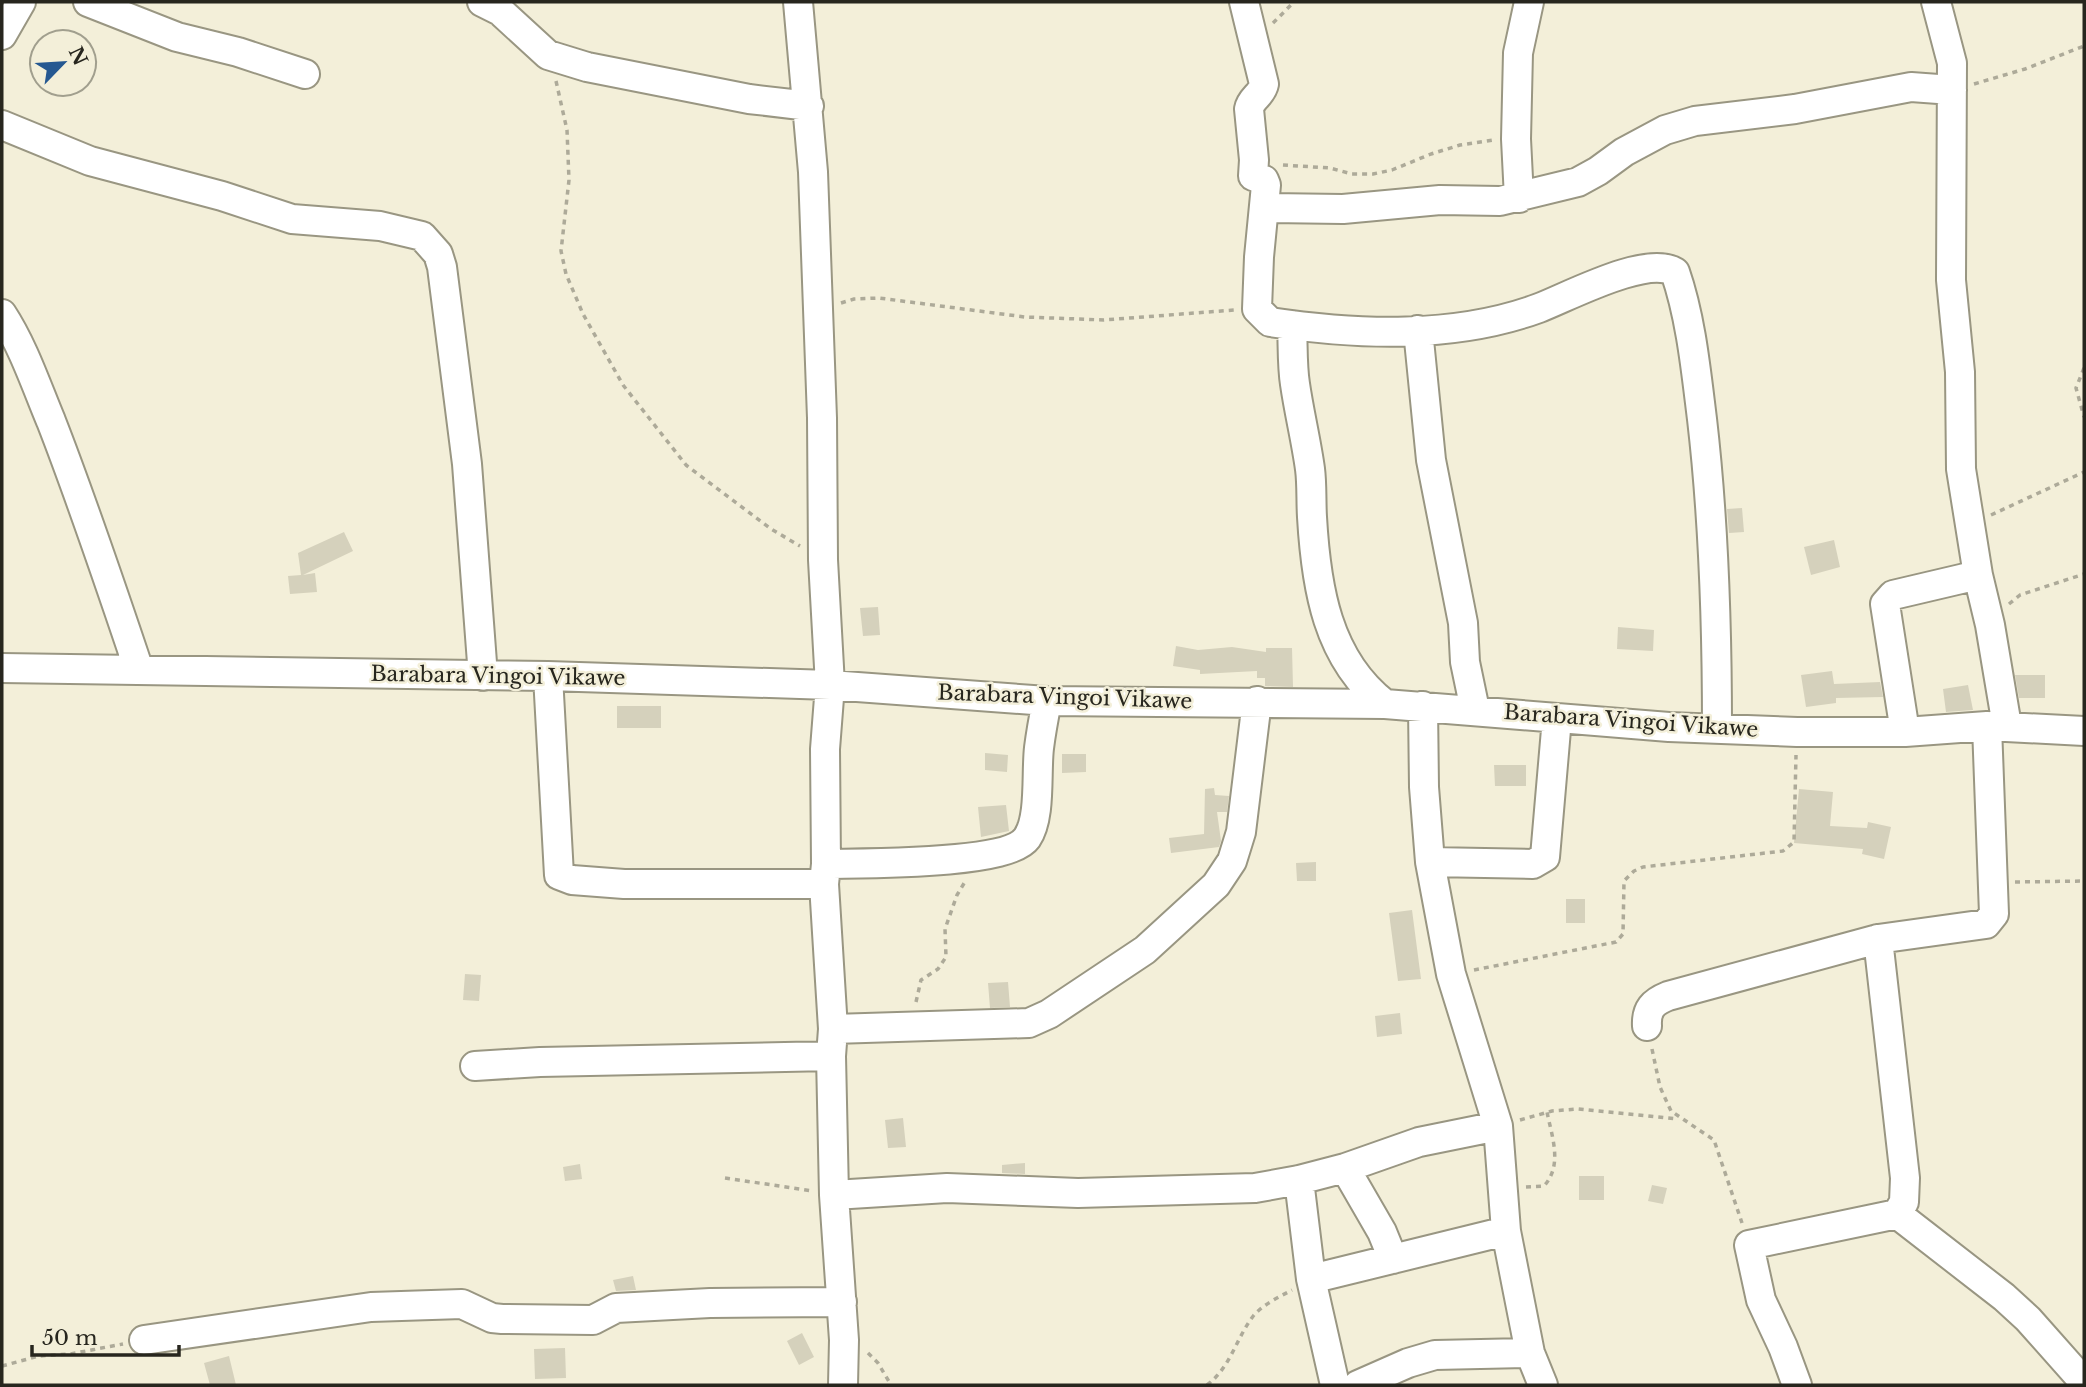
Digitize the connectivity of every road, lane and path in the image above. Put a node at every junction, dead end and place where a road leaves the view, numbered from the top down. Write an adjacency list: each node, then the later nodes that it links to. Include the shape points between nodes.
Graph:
1 (21, 2): 8 (street)
2 (88, 2): 11 (street, via 177,37)
3 (482, 2): 10 (street, via 500,11)
4 (798, 2): 13 (street)
5 (1244, 2): 16 (street, via 1264,84 1249,109)
6 (1529, 2): 15 (street, via 1518,53)
7 (1936, 2): 12 (street, via 1949,49)
8 (2, 36)
9 (2084, 46): 12 (path)
10 (548, 55): 13 (street, via 736,97); 28 (path, via 567,130 569,180 561,251 583,314 623,385 686,465 771,529)
11 (305, 74)
12 (1952, 90): 17 (street, via 1911,87 1795,110 1695,121 1665,130 1578,182); 27 (street, via 1951,280 1960,372 1961,469)
13 (809, 106): 20 (street)
14 (2, 125): 34 (street, via 90,161 292,219 380,226 422,236 430,244 442,267 467,464)
15 (1516, 138): 16 (path, via 1460,145 1373,174); 17 (street)
16 (1254, 160): 18 (street, via 1253,176 1266,185)
17 (1519, 198): 18 (street, via 1343,209)
18 (1264, 208): 19 (street)
19 (1257, 309): 20 (path, via 1104,320 1025,317 879,298 854,299); 22 (street, via 1270,322)
20 (816, 312): 28 (street)
21 (2, 314): 33 (street, via 56,435)
22 (1292, 325): 23 (street); 39 (street, via 1294,382 1310,470 1319,591 1347,665)
23 (1418, 330): 41 (street, via 1431,460); 44 (street, via 1494,321 1645,268 1675,272 1698,385 1706,454 1717,616)
24 (2084, 368): 25 (path, via 2076,388)
25 (2084, 417)
26 (2084, 472): 27 (path)
27 (1969, 525): 30 (street)
28 (823, 560): 36 (street)
29 (2084, 574): 31 (path, via 2020,595)
30 (1978, 575): 31 (street); 47 (street, via 1893,595 1885,604)
31 (1990, 625): 43 (street)
32 (2, 668): 33 (street, Barabara Vingoi Vikawe)
33 (139, 670): 34 (street, Barabara Vingoi Vikawe)
34 (483, 676): 35 (street, Barabara Vingoi Vikawe)
35 (548, 676): 36 (street, Barabara Vingoi Vikawe); 50 (street, via 559,874 572,880 624,884)
36 (830, 685): 37 (street, Barabara Vingoi Vikawe); 50 (street)
37 (1047, 701): 38 (street, Barabara Vingoi Vikawe); 48 (street, via 1030,831 1021,844)
38 (1258, 701): 39 (street, Barabara Vingoi Vikawe); 56 (street, via 1244,810 1232,861 1216,885 1185,915 1145,950 1039,1019)
39 (1385, 704): 40 (street, Barabara Vingoi Vikawe)
40 (1423, 706): 41 (street, Barabara Vingoi Vikawe); 49 (street)
41 (1475, 710): 42 (street, Barabara Vingoi Vikawe)
42 (1557, 718): 44 (street, Barabara Vingoi Vikawe); 49 (street, via 1545,857 1533,864)
43 (1997, 726): 45 (street, Barabara Vingoi Vikawe); 47 (street, Barabara Vingoi Vikawe); 52 (street)
44 (1717, 727): 46 (street, Barabara Vingoi Vikawe)
45 (2084, 731)
46 (1797, 732): 47 (street, Barabara Vingoi Vikawe); 54 (path, via 1794,842 1788,849 1643,867 1625,881 1623,934 1616,942)
47 (1905, 732)
48 (981, 854): 50 (street); 56 (path, via 950,914 944,962 921,980)
49 (1430, 862): 54 (street)
50 (825, 874): 57 (street)
51 (2084, 881): 52 (path)
52 (1992, 882): 53 (street, via 1994,914 1986,923)
53 (1878, 939): 55 (street, via 1668,996 1651,1005); 67 (street, via 1906,1191)
54 (1451, 974): 61 (street)
55 (1647, 1026): 60 (path, via 1660,1087)
56 (911, 1028): 57 (street)
57 (832, 1042): 58 (street); 66 (street)
58 (475, 1066)
59 (1547, 1112): 60 (path, via 1602,1110); 61 (path); 65 (path, via 1555,1157 1551,1178 1544,1186)
60 (1680, 1119): 69 (path, via 1714,1140)
61 (1497, 1126): 62 (street, via 1419,1142); 65 (street)
62 (1345, 1168): 64 (street); 70 (street)
63 (725, 1178): 66 (path)
64 (1299, 1180): 66 (street, via 1227,1189 1078,1193 947,1188); 71 (street)
65 (1504, 1188): 68 (street)
66 (834, 1195): 72 (street)
67 (1897, 1214): 69 (street); 77 (street, via 2004,1297)
68 (1506, 1231): 70 (street); 75 (street)
69 (1749, 1245): 84 (street, via 1760,1300)
70 (1393, 1259): 71 (street)
71 (1311, 1279): 80 (path, via 1255,1314 1225,1368); 81 (street)
72 (842, 1302): 73 (street, via 617,1308 593,1320 492,1318 462,1304 371,1307); 74 (street)
73 (144, 1340): 76 (path)
74 (844, 1340): 78 (street); 79 (path, via 869,1354)
75 (1530, 1353): 82 (street, via 1435,1355); 83 (street)
76 (2, 1366)
77 (2084, 1382)
78 (843, 1385)
79 (891, 1385)
80 (1207, 1385)
81 (1335, 1385)
82 (1358, 1385)
83 (1543, 1385)
84 (1797, 1385)

